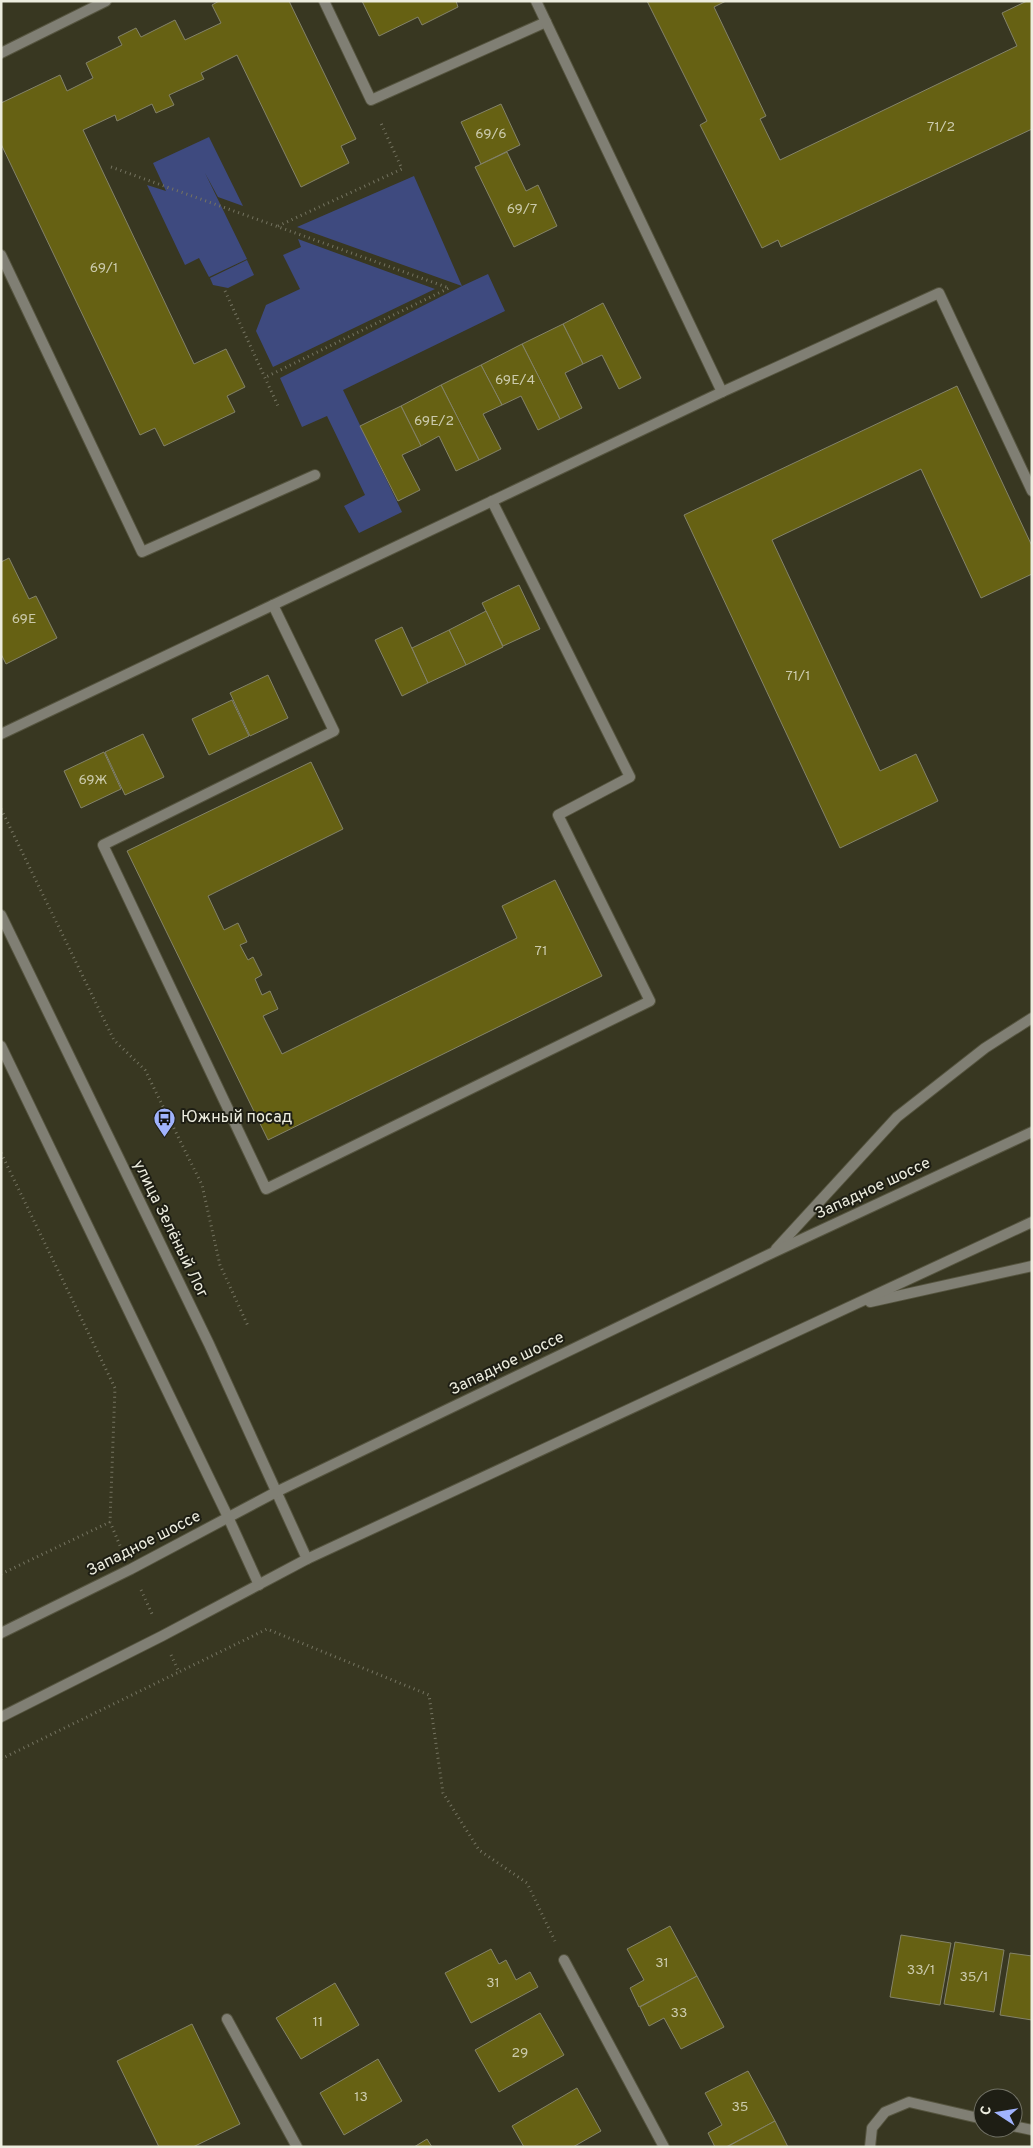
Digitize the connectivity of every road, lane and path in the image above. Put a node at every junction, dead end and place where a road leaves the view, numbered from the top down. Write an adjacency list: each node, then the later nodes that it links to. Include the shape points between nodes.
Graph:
1 (106, 1): 5 (street)
2 (324, 1): 6 (street)
3 (536, 1): 4 (street)
4 (546, 22): 6 (street); 12 (street)
5 (1, 53)
6 (371, 100): 8 (path, via 402,169)
7 (111, 167): 8 (path)
8 (278, 227): 11 (path, via 449,288)
9 (1, 255): 14 (street, via 142,552)
10 (225, 291): 11 (path)
11 (266, 377): 13 (path)
12 (722, 392): 15 (street, via 940,293); 16 (street)
13 (278, 406)
14 (315, 475)
15 (1032, 490)
16 (492, 501): 17 (street); 17 (street, via 630,777 558,815 650,1002 266,1190 103,845 334,731)
17 (273, 605): 18 (street)
18 (1, 734)
19 (1, 809): 29 (path, via 114,1040 146,1070 202,1185 220,1265)
20 (1, 916): 30 (street, улица Зелёный Лог, via 209,1344)
21 (1032, 1018): 26 (street, via 985,1048 897,1117)
22 (1, 1046): 31 (street)
23 (1032, 1132): 26 (street, Западное шоссе)
24 (1, 1153): 32 (path, via 115,1388)
25 (1032, 1222): 28 (street)
26 (772, 1253): 30 (street, Западное шоссе)
27 (1032, 1266): 28 (street)
28 (850, 1307): 33 (street)
29 (248, 1326)
30 (276, 1492): 31 (street, Западное шоссе); 33 (street, улица Зелёный Лог)
31 (228, 1517): 34 (street, Западное шоссе); 36 (street)
32 (110, 1522): 34 (path); 35 (path)
33 (307, 1559): 36 (street)
34 (131, 1569): 37 (street, Западное шоссе); 38 (path)
35 (1, 1574)
36 (258, 1584): 38 (street)
37 (1, 1633)
38 (162, 1636): 39 (path); 40 (street)
39 (179, 1672): 41 (path); 42 (path, via 267,1629 429,1695 443,1793 479,1850 528,1883)
40 (1, 1717)
41 (1, 1759)
42 (564, 1960): 46 (street)
43 (227, 2018): 45 (street)
44 (973, 2117): 47 (street, via 909,2102 884,2112 872,2128)
45 (297, 2147)
46 (664, 2147)
47 (870, 2147)

